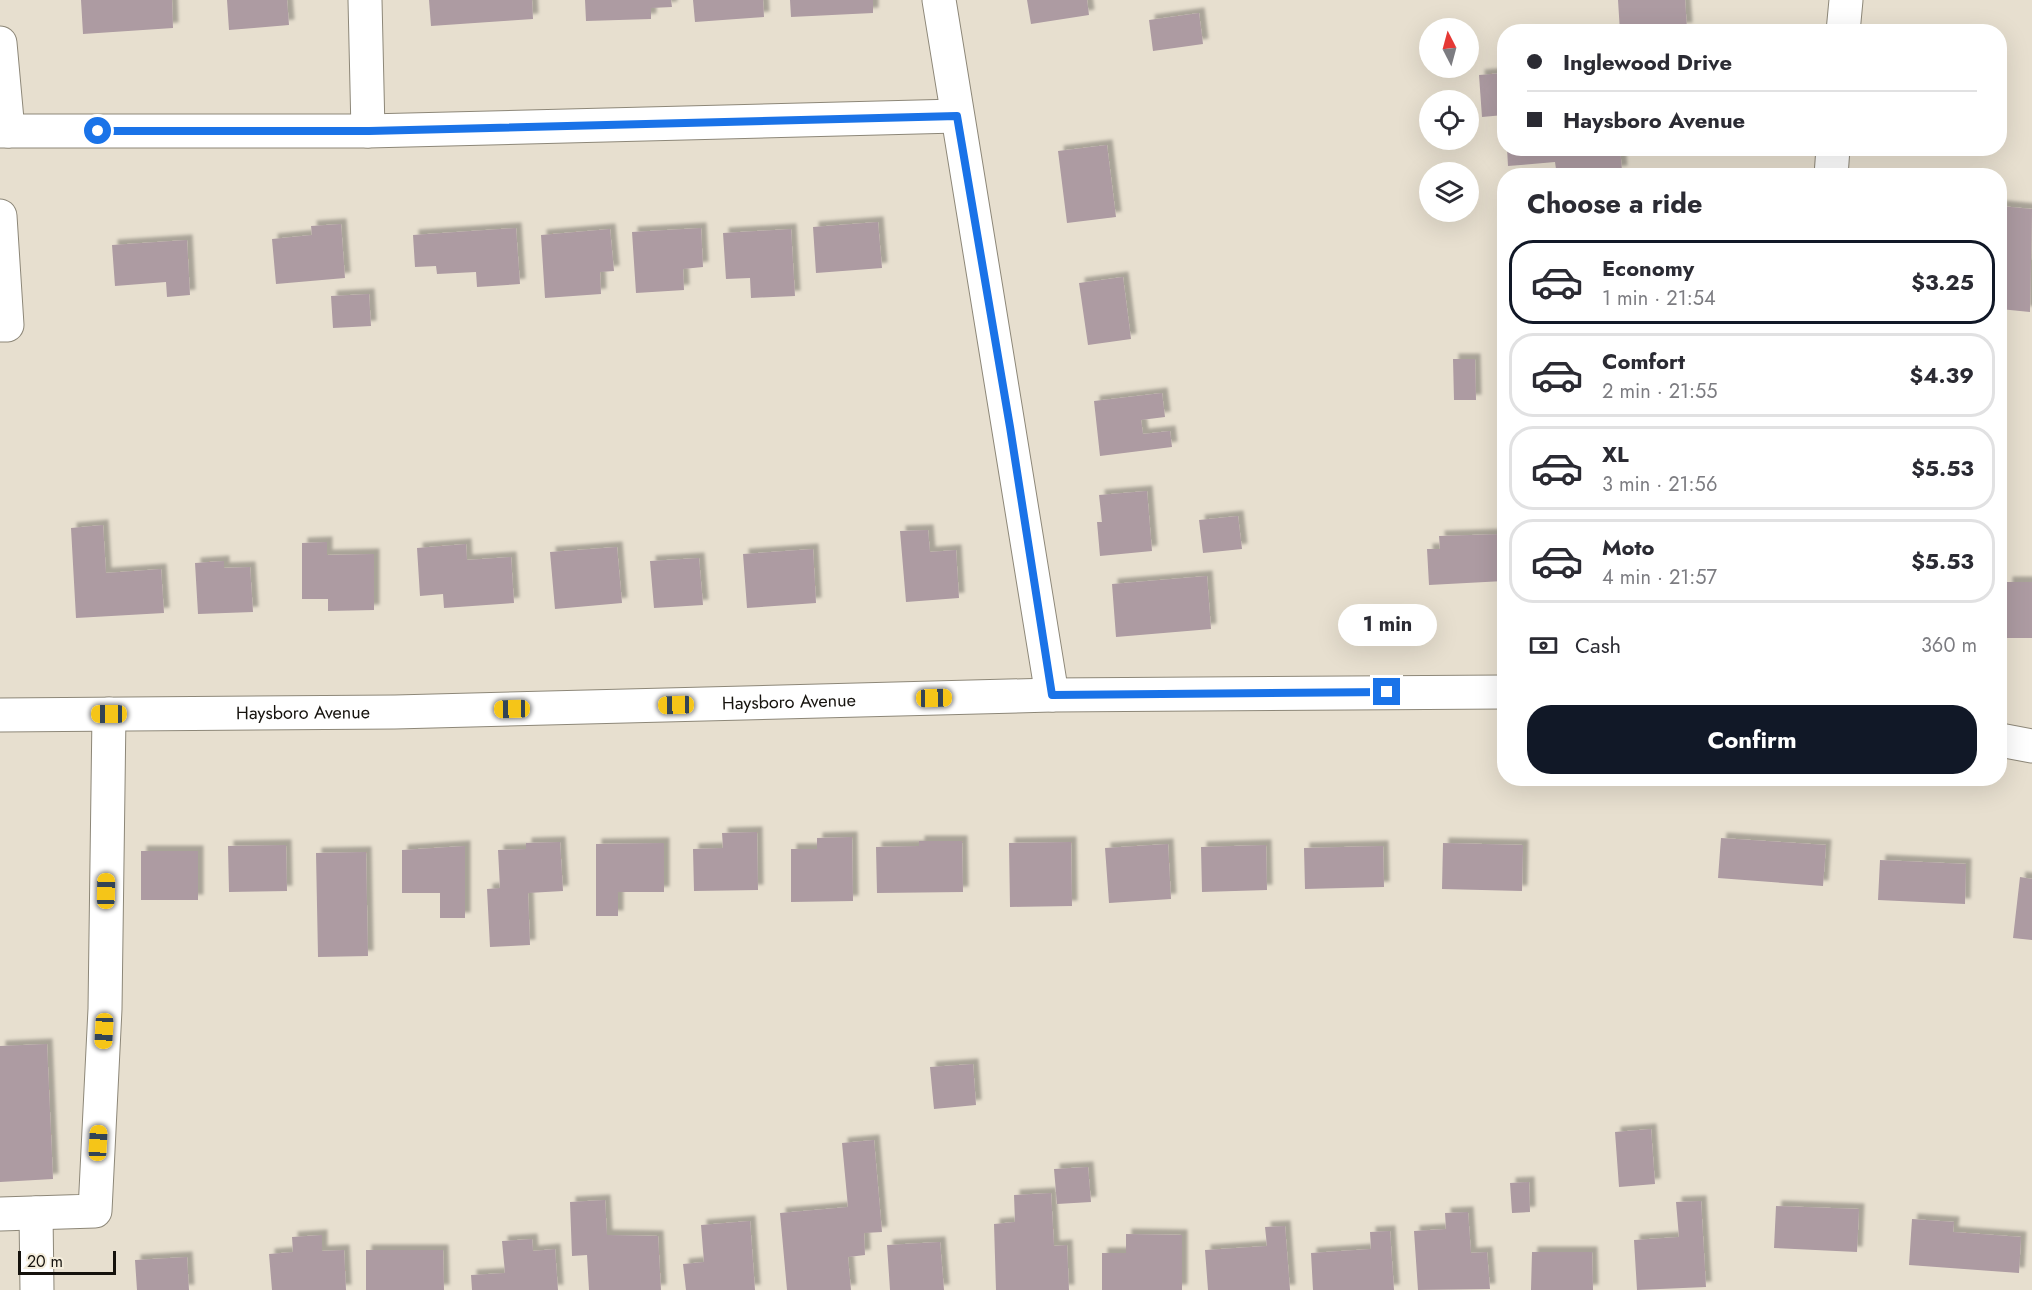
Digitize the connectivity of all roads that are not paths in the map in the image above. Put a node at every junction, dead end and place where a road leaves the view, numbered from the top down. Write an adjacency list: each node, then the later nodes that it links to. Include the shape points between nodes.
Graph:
1 (365, 0): 8 (street)
2 (939, 0): 6 (street)
3 (1846, 0): 4 (street)
4 (1844, 24)
5 (0, 43): 7 (street)
6 (957, 116): 8 (street); 12 (street)
7 (4, 131): 8 (street)
8 (369, 131)
9 (0, 216): 10 (street, via 7,325)
10 (0, 326)
11 (1497, 692): 12 (street, Haysboro Avenue)
12 (1052, 695): 13 (street, Haysboro Avenue, via 395,712)
13 (109, 714): 14 (street, Haysboro Avenue); 17 (street, via 105,1009 95,1211)
14 (0, 715)
15 (2007, 741): 16 (street)
16 (2032, 746)
17 (36, 1212): 18 (street); 19 (street)
18 (0, 1214)
19 (37, 1290)

